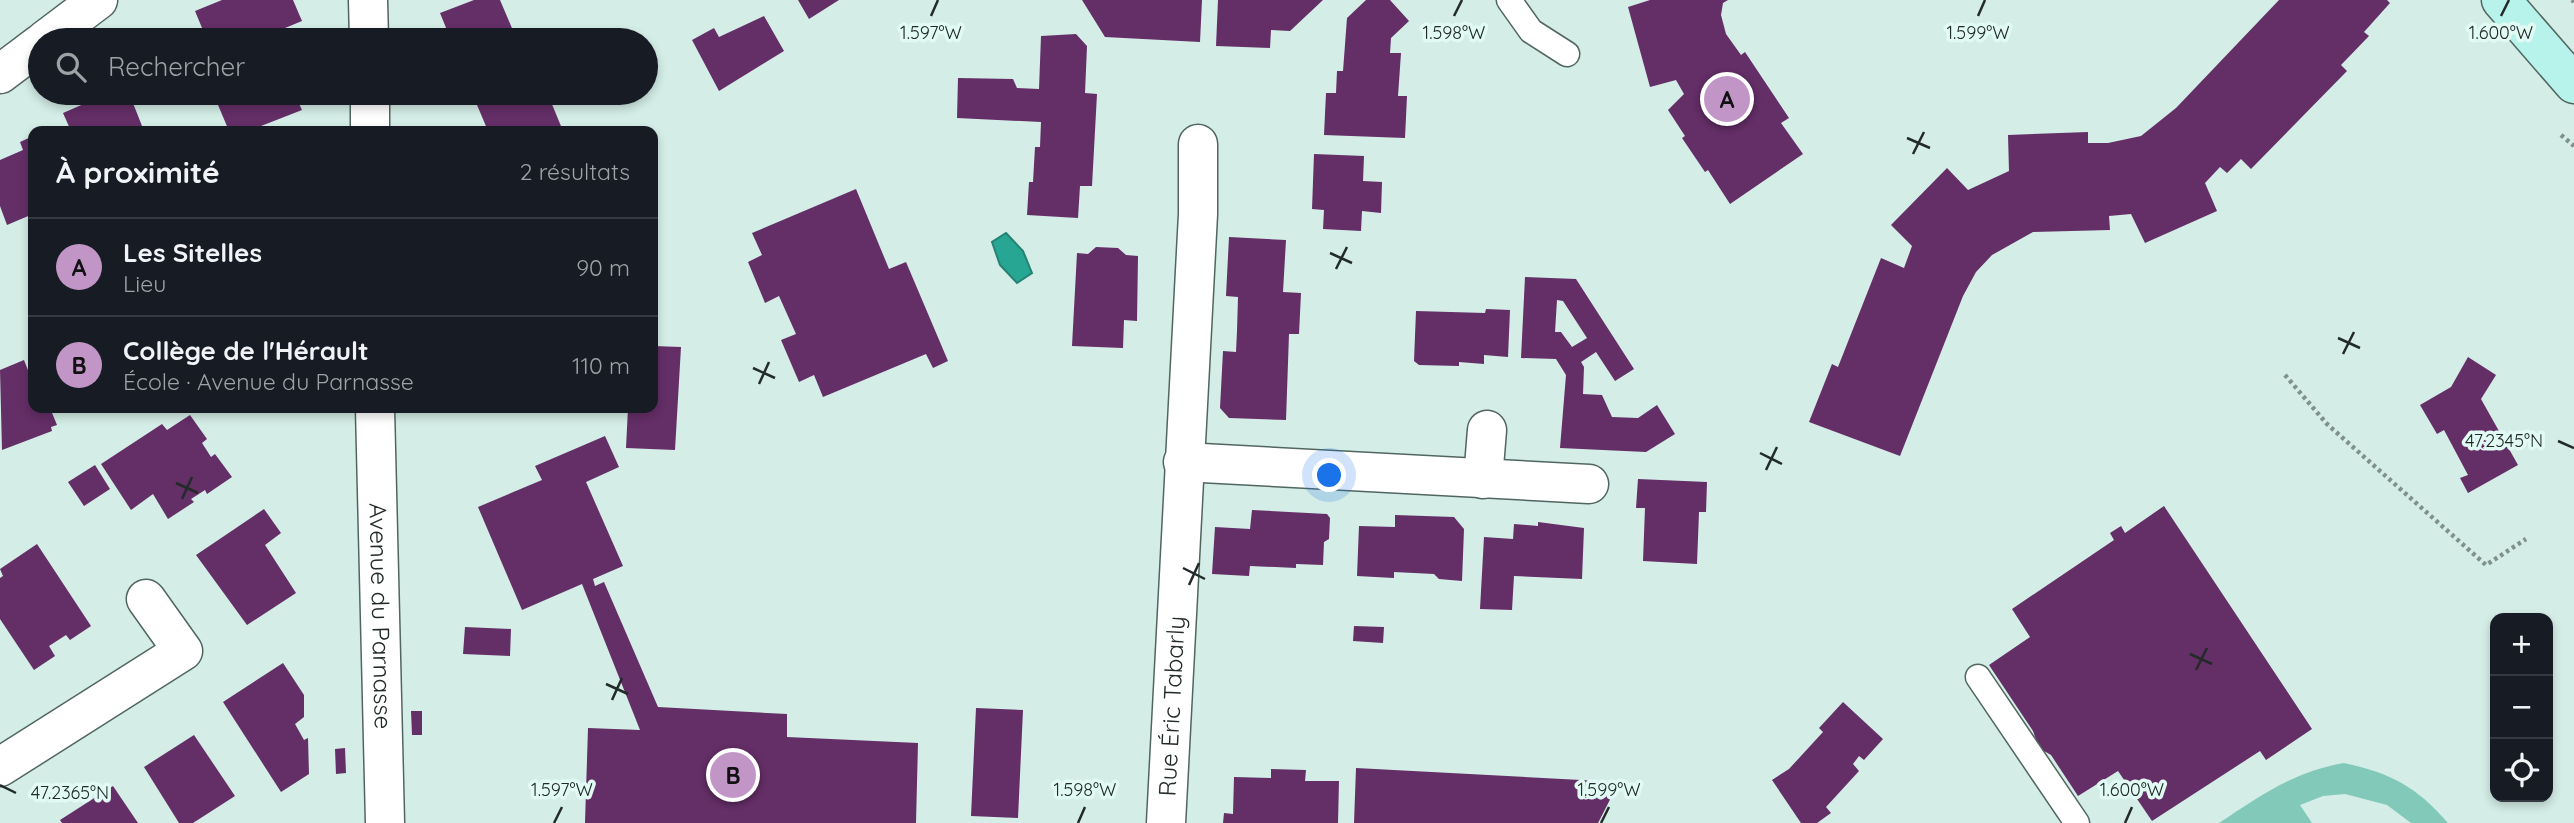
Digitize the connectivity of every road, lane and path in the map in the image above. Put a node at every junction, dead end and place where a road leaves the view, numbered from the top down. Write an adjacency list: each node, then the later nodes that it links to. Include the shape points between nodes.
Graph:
1 (99, 0): 5 (street)
2 (368, 0): 6 (street)
3 (1509, 0): 8 (lane, via 1531,31)
4 (2501, 0): 10 (street)
5 (61, 28)
6 (369, 28)
7 (28, 53): 9 (street)
8 (1567, 54)
9 (0, 74)
10 (2574, 83)
11 (370, 105): 12 (street)
12 (370, 126)
13 (2561, 135): 15 (path)
14 (1198, 144): 19 (street, Rue Éric Tabarly)
15 (2574, 146)
16 (2285, 375): 22 (path, via 2327,424 2486,565)
17 (374, 413): 26 (street, Avenue du Parnasse)
18 (1487, 430): 20 (street)
19 (1183, 462): 20 (street); 27 (street, Rue Éric Tabarly)
20 (1483, 479): 21 (street)
21 (1589, 484)
22 (2526, 539)
23 (146, 598): 25 (street, via 183,651)
24 (1978, 677): 28 (lane)
25 (0, 767)
26 (385, 823)
27 (1166, 823)
28 (2077, 823)

